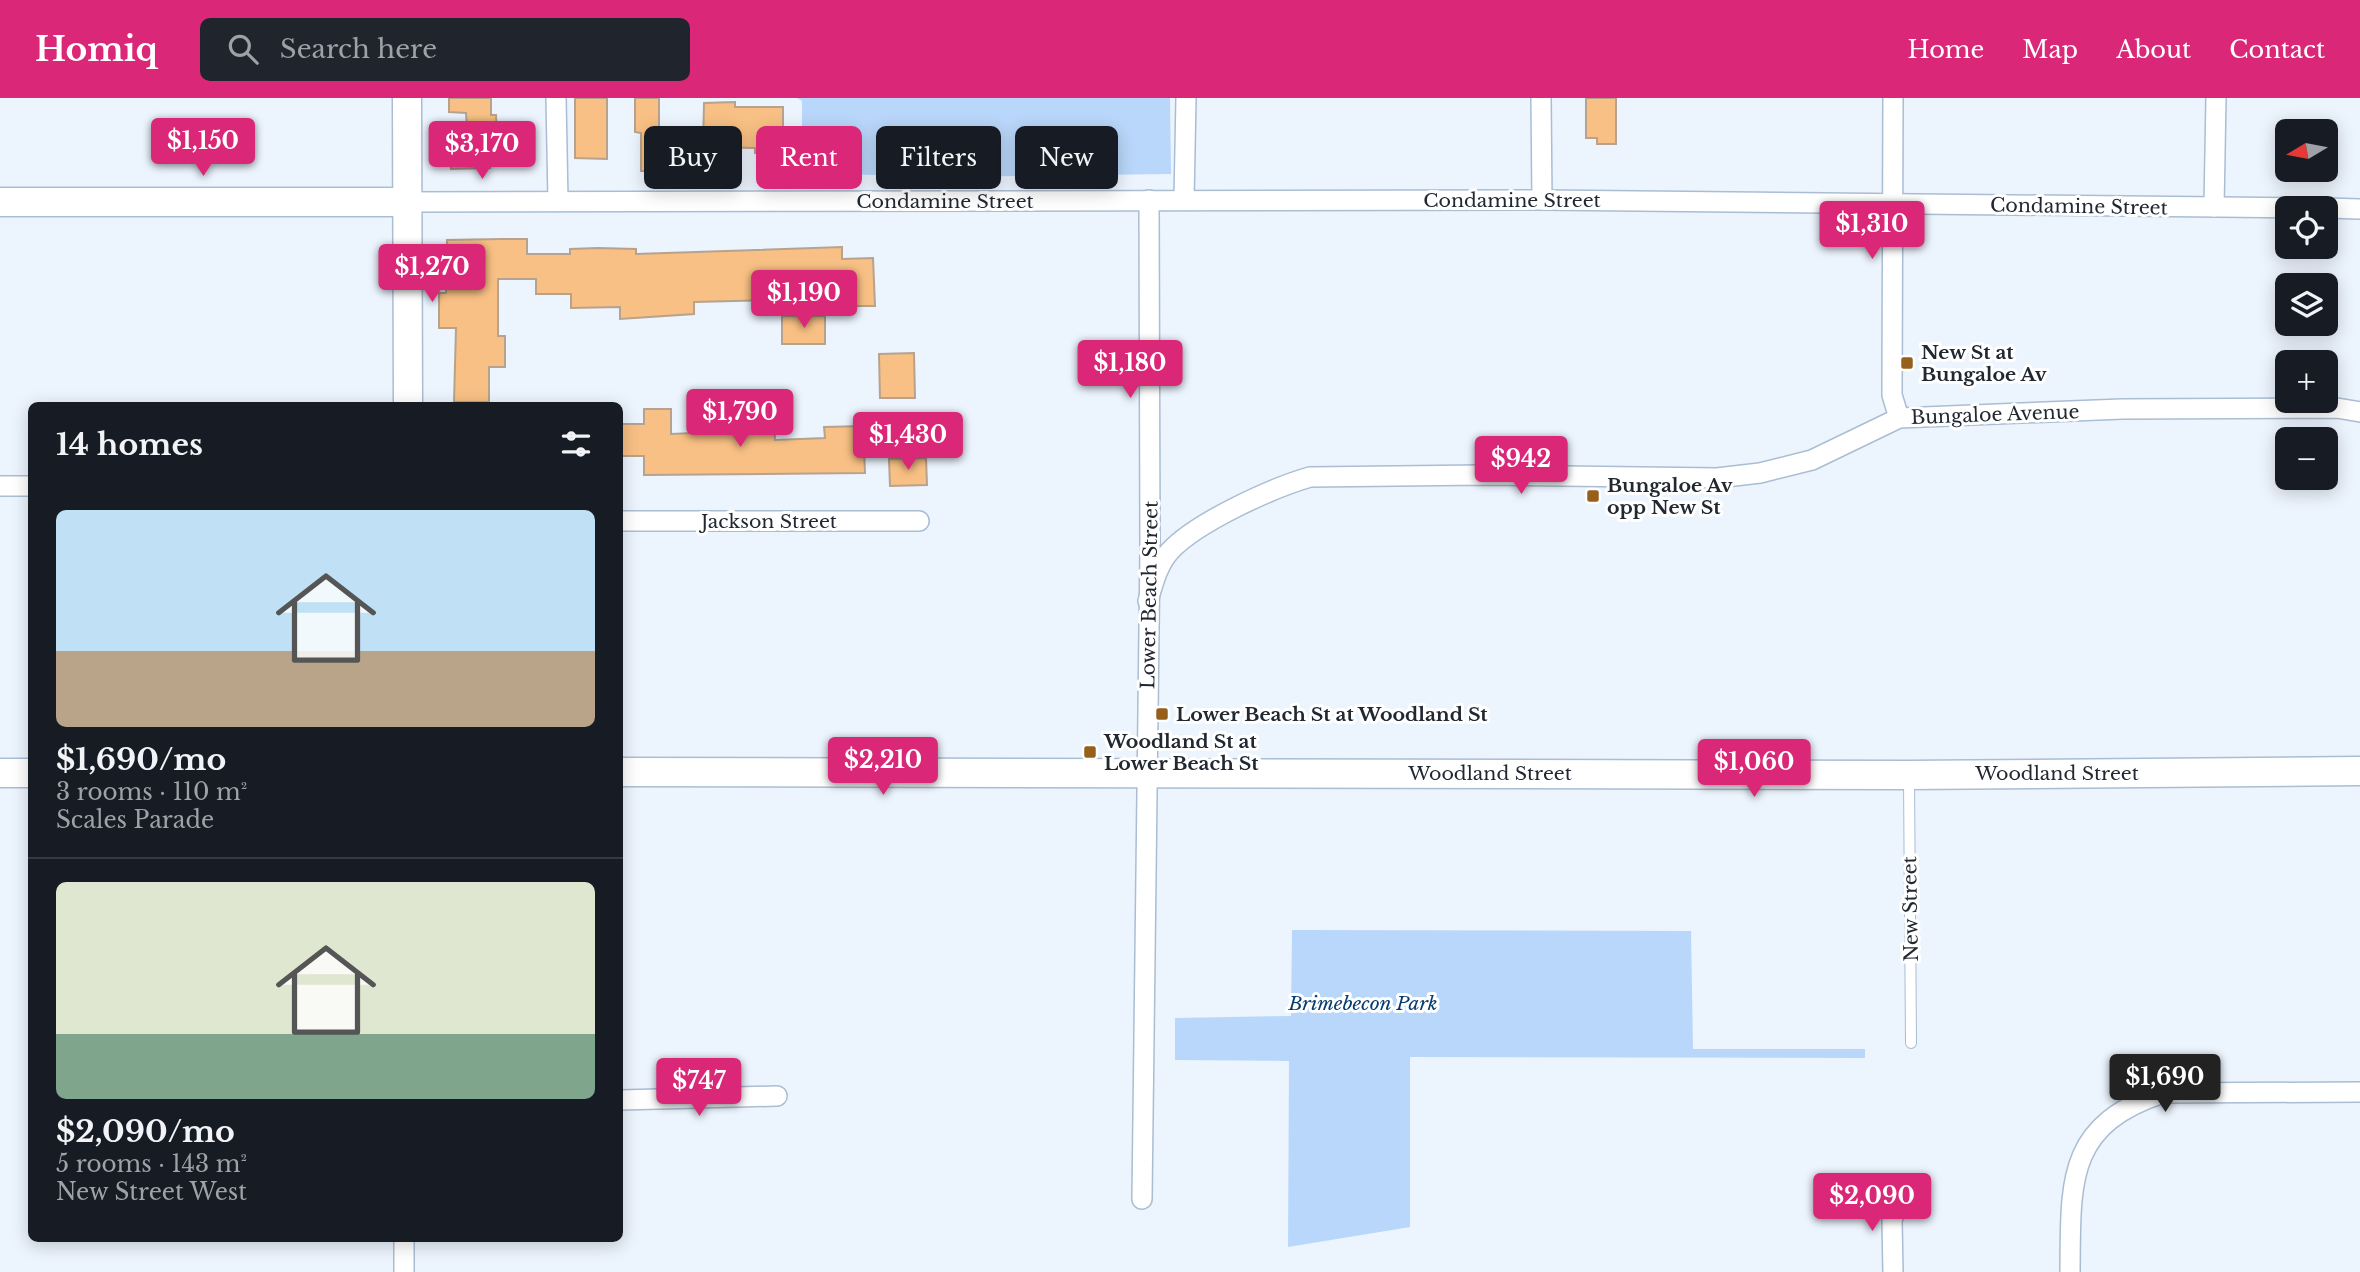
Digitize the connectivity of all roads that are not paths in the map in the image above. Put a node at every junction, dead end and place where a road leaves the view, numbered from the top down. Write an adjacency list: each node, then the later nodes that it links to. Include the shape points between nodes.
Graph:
1 (407, 98): 12 (street)
2 (556, 98): 10 (street)
3 (1186, 98): 8 (street)
4 (1541, 98): 9 (street)
5 (1893, 98): 13 (street)
6 (2216, 98): 14 (street)
7 (1149, 200): 8 (street, Condamine Street); 10 (street, Condamine Street); 25 (street, Lower Beach Street)
8 (1184, 200): 9 (street, Condamine Street)
9 (1542, 200): 13 (street, Condamine Street)
10 (558, 201): 12 (street, Condamine Street)
11 (0, 202): 12 (street, Condamine Street)
12 (406, 202): 18 (street)
13 (1892, 204): 14 (street, Condamine Street); 20 (street, via 1892,396)
14 (2214, 207): 15 (street, Condamine Street)
15 (2275, 208)
16 (2338, 208): 17 (street)
17 (2360, 209)
18 (408, 402)
19 (2360, 412): 20 (street, Bungaloe Avenue, via 2337,408 2122,409)
20 (1899, 418): 25 (street, Bungaloe Avenue, via 1812,460 1739,477 1310,477 1283,485 1179,542 1161,564)
21 (0, 486): 22 (street)
22 (28, 486)
23 (623, 521): 24 (street, Jackson Street)
24 (919, 521)
25 (1148, 601): 28 (street, Lower Beach Street)
26 (2360, 771): 31 (street, Woodland Street)
27 (623, 772): 28 (street, Woodland Street)
28 (1147, 772): 31 (street, Woodland Street); 36 (street, Lower Beach Street)
29 (0, 773): 30 (street)
30 (28, 773)
31 (1909, 775): 32 (lane, New Street)
32 (1911, 1043)
33 (2360, 1092): 41 (street, via 2163,1093 2115,1114 2090,1140 2075,1170)
34 (777, 1096): 35 (street)
35 (623, 1100)
36 (1142, 1199)
37 (1898, 1199): 40 (street, via 1892,1221)
38 (404, 1242): 39 (street)
39 (404, 1272)
40 (1893, 1272)
41 (2070, 1272)

